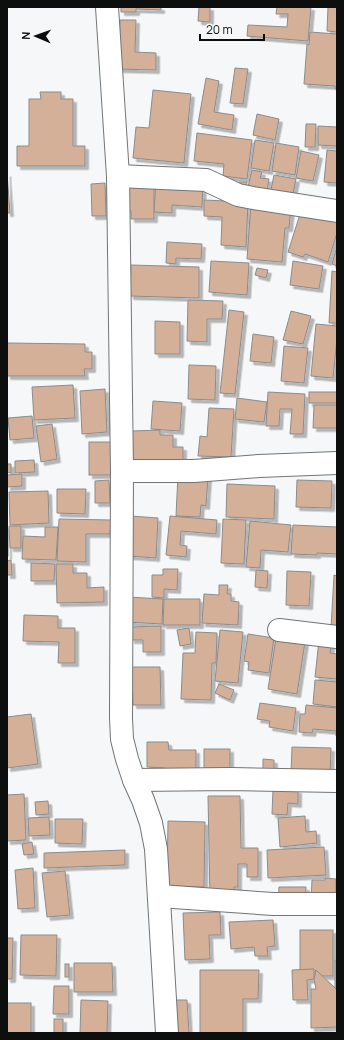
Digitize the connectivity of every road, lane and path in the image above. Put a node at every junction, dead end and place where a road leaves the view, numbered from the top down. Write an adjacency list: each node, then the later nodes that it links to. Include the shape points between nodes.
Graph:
1 (107, 7): 2 (street)
2 (118, 176): 3 (street, via 206,180 238,195); 5 (street)
3 (337, 211)
4 (337, 463): 5 (street, via 194,471)
5 (122, 470): 8 (street, via 121,718 122,739)
6 (279, 630): 7 (street)
7 (337, 637)
8 (134, 780): 9 (street); 10 (street, via 151,823 156,849)
9 (337, 781)
10 (159, 896): 11 (street, via 273,904); 12 (street)
11 (337, 904)
12 (167, 1033)

